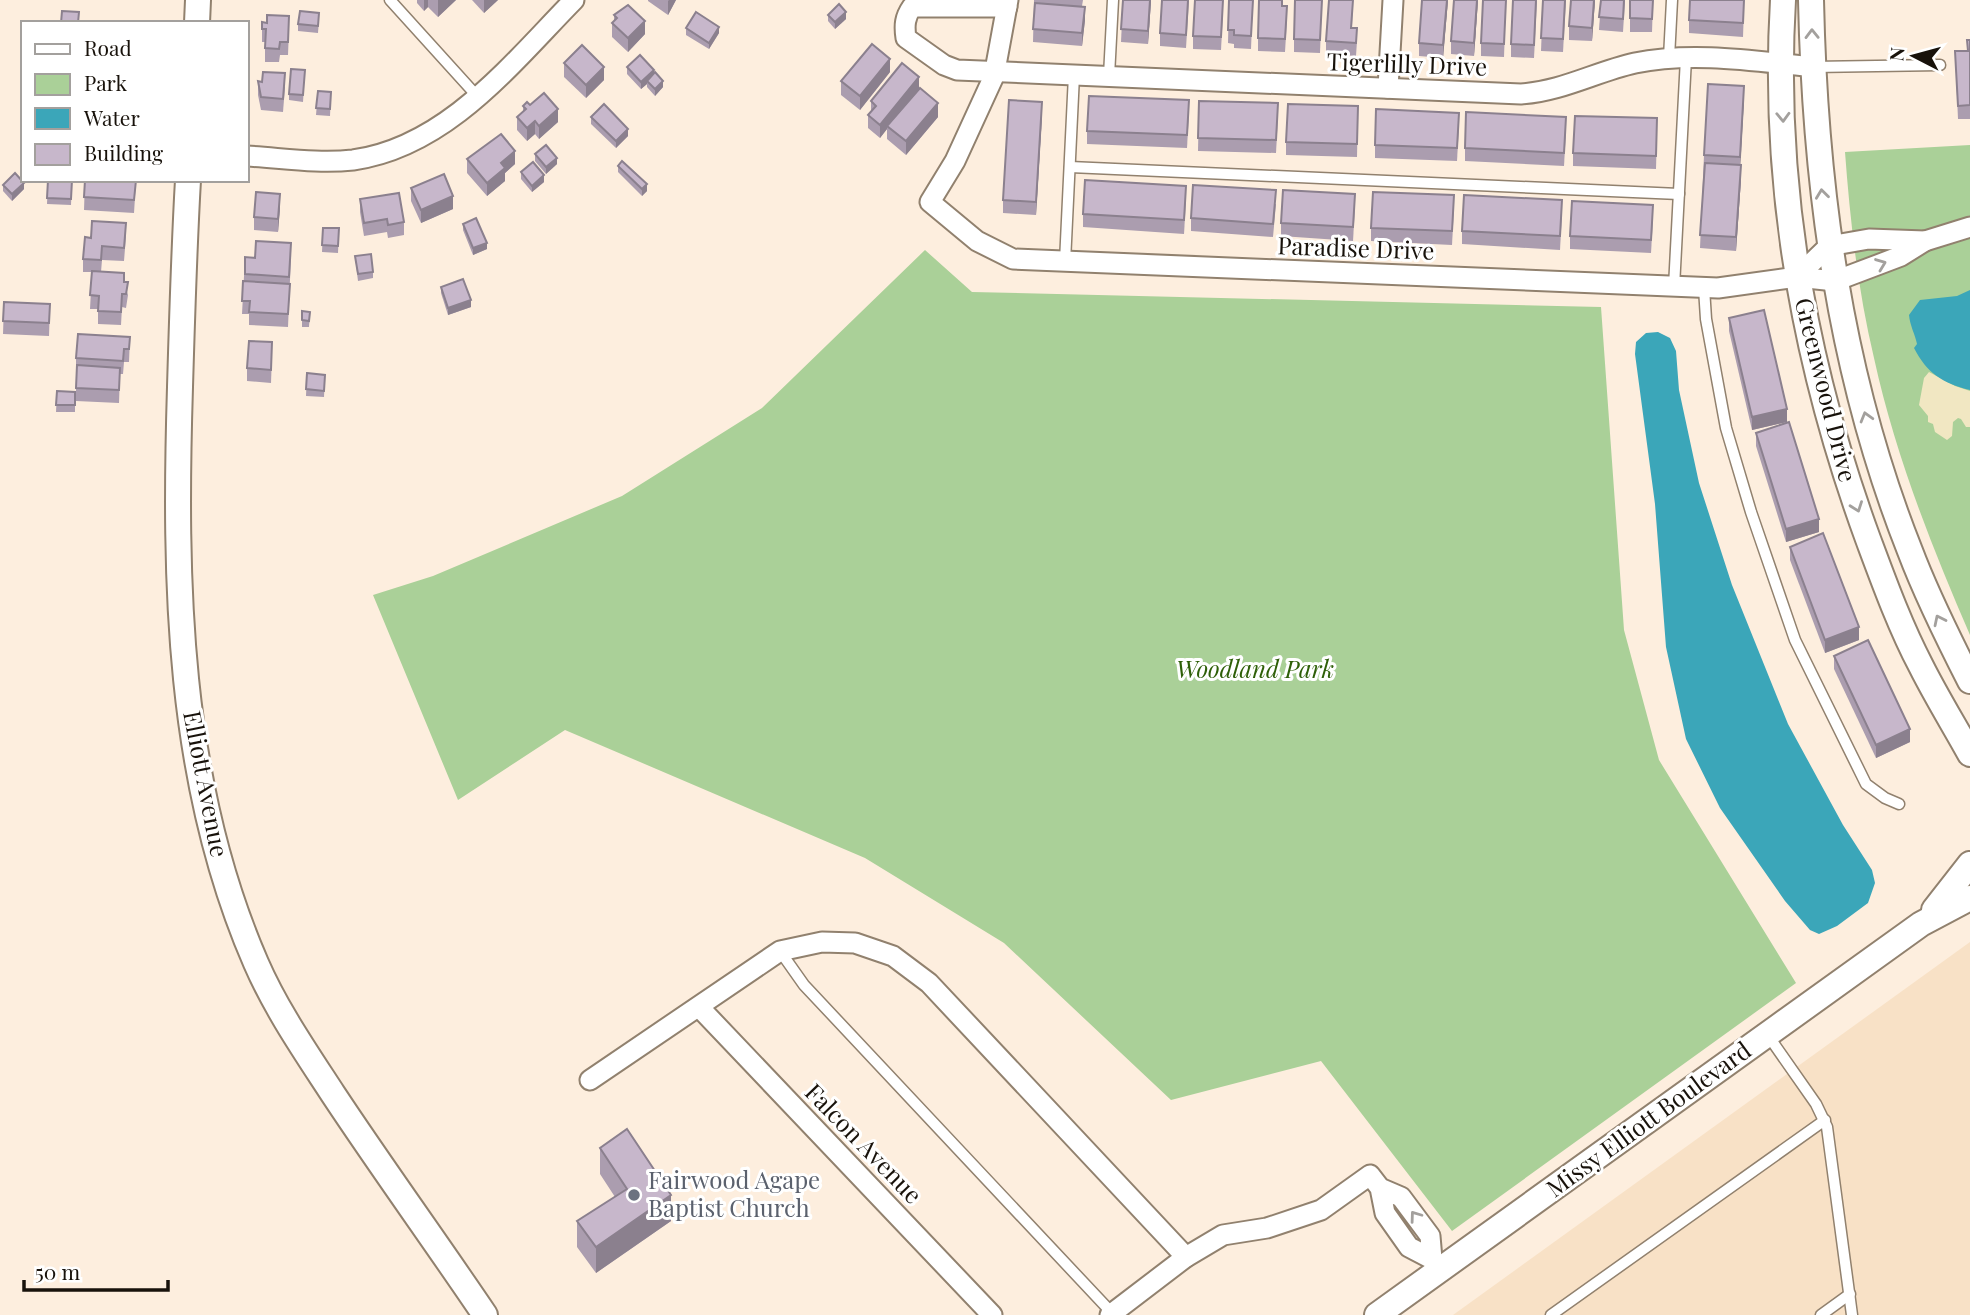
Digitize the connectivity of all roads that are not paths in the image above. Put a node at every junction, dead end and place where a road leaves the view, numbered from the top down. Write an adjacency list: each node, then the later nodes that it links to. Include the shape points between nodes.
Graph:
1 (198, 0): 10 (street)
2 (390, 0): 19 (lane)
3 (574, 0): 19 (street)
4 (1113, 0): 17 (lane)
5 (1393, 0): 18 (street)
6 (1672, 0): 11 (lane)
7 (1783, 0): 12 (street, Greenwood Drive)
8 (1811, 0): 14 (street, Greenwood Drive, one-way to 8)
9 (1008, 4): 15 (street); 15 (street, Tigerlilly Drive, via 918,5 906,15 906,38 944,65)
10 (197, 21)
11 (1678, 58): 12 (street, Tigerlilly Drive); 18 (street, Tigerlilly Drive, via 1613,69 1546,92); 23 (lane)
12 (1781, 64): 14 (street, Tigerlilly Drive); 28 (street, Greenwood Drive, one-way to 28, via 1783,138)
13 (1940, 65): 14 (lane)
14 (1813, 67): 26 (street, Greenwood Drive, one-way to 14)
15 (995, 71): 16 (street, Tigerlilly Drive); 27 (street, Paradise Drive, via 955,161 930,202 977,241 1013,260)
16 (1074, 75): 17 (street, Tigerlilly Drive); 21 (lane)
17 (1109, 76): 18 (street, Tigerlilly Drive)
18 (1388, 89)
19 (477, 96): 20 (street, via 421,138 377,155 324,162)
20 (248, 156)
21 (1070, 167): 23 (lane); 27 (lane)
22 (188, 182): 47 (street, Elliott Avenue, via 178,440 179,603 188,706 218,856 257,964 290,1029)
23 (1679, 194): 30 (lane)
24 (1970, 227): 25 (street)
25 (1925, 241): 26 (street, via 1869,239); 29 (street, one-way to 25, via 1901,256)
26 (1829, 246): 28 (street); 29 (street, Greenwood Drive)
27 (1065, 262): 30 (street, Paradise Drive)
28 (1797, 277): 29 (street, Paradise Drive); 31 (street, Paradise Drive); 33 (street, Greenwood Drive, one-way to 33, via 1812,356 1845,476 1920,666)
29 (1835, 281): 32 (street, Greenwood Drive, one-way to 29, via 1902,529 1857,384)
30 (1674, 287): 31 (street, Paradise Drive)
31 (1704, 288): 34 (lane, via 1726,428 1795,640 1866,784)
32 (1970, 681)
33 (1970, 754)
34 (1899, 804)
35 (1970, 864): 37 (street, Missy Elliott Boulevard)
36 (1970, 898): 37 (street, Missy Elliott Boulevard)
37 (1921, 924): 40 (street, Missy Elliott Boulevard)
38 (780, 951): 39 (street); 43 (street, via 822,942 855,943 893,956 929,983); 46 (lane, via 804,985)
39 (699, 1007): 41 (street); 48 (street, Falcon Avenue)
40 (1767, 1034): 42 (lane); 44 (street, Missy Elliott Boulevard)
41 (590, 1080)
42 (1825, 1119): 45 (lane); 50 (lane)
43 (1186, 1257): 44 (street, via 1223,1235 1267,1228 1321,1210 1375,1182 1385,1213 1409,1247); 46 (street)
44 (1436, 1265): 49 (street, Missy Elliott Boulevard)
45 (1850, 1294): 51 (lane); 52 (lane)
46 (1111, 1314)
47 (485, 1315)
48 (992, 1315)
49 (1377, 1315)
50 (1551, 1315)
51 (1821, 1315)
52 (1853, 1315)

